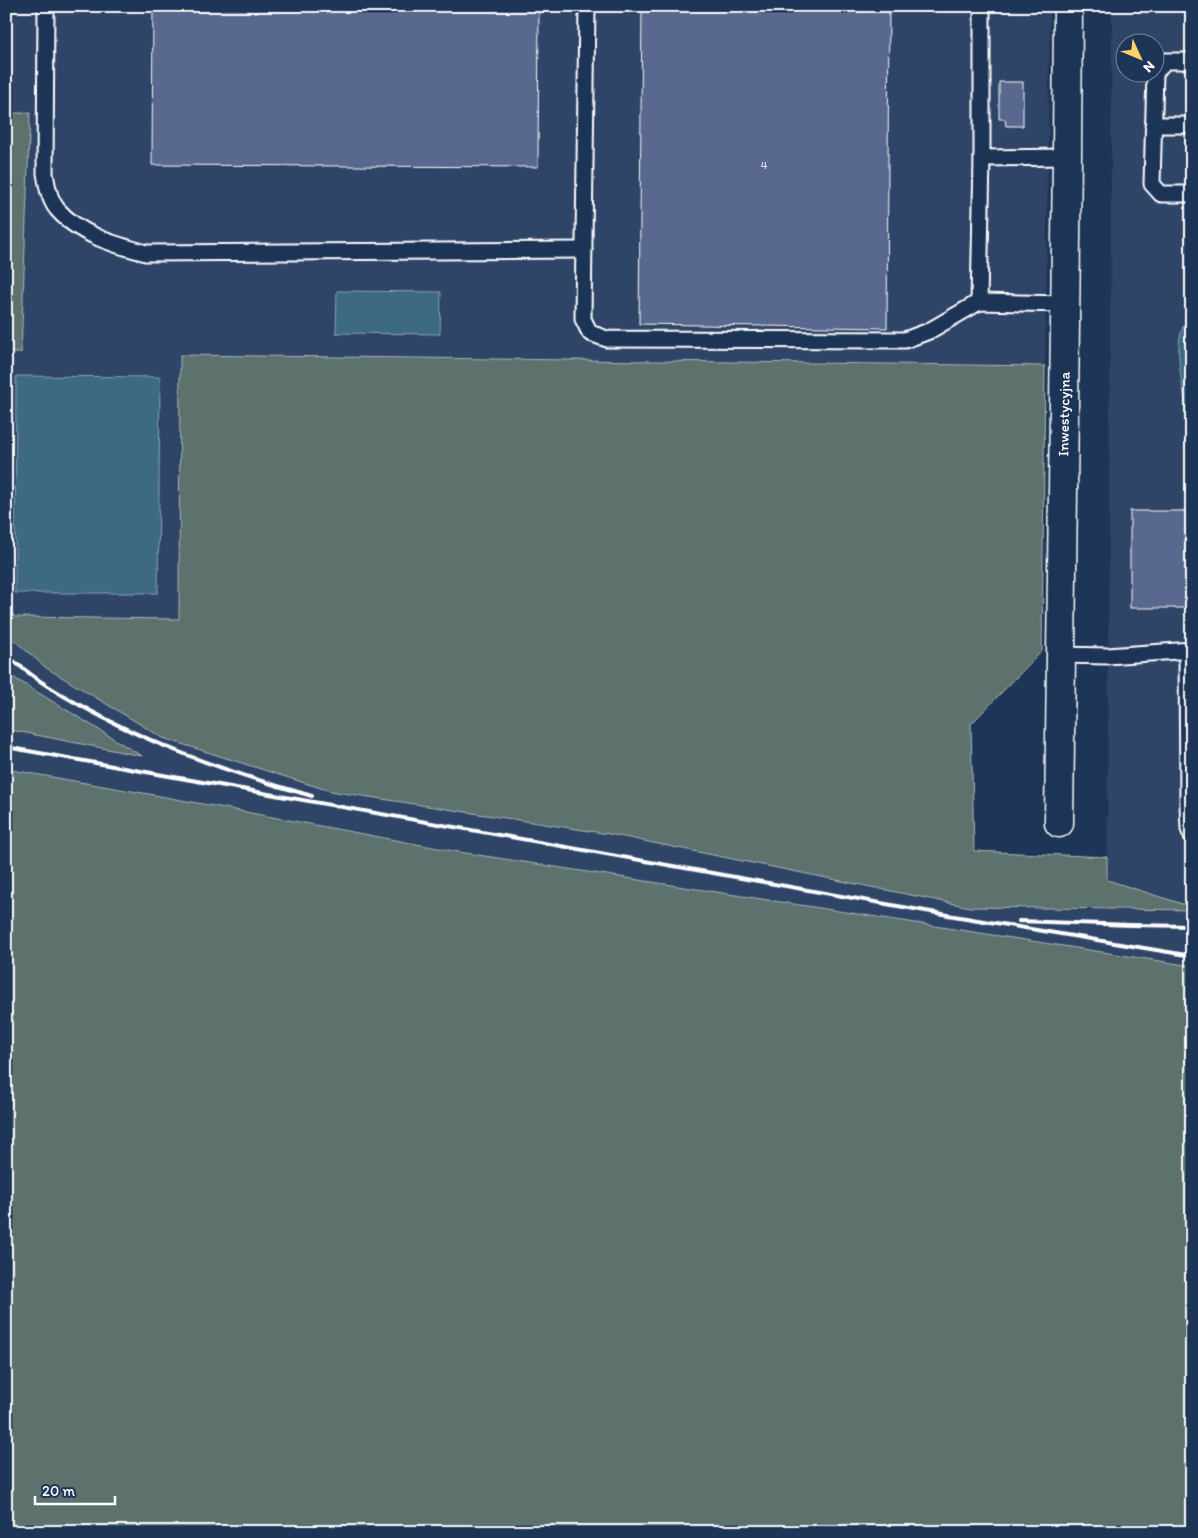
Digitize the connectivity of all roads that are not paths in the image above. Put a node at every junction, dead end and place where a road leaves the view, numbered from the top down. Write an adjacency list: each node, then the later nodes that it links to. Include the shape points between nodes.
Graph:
1 (46, 6): 11 (lane, via 45,173 48,190 56,208 91,235 146,253)
2 (587, 6): 11 (lane)
3 (982, 6): 8 (lane)
4 (1068, 6): 9 (street, Inwestycyjna)
5 (1192, 61): 6 (lane, via 1165,61 1155,73)
6 (1153, 124): 7 (lane); 10 (lane, via 1152,184 1161,194)
7 (1192, 125)
8 (982, 158): 9 (lane); 12 (lane)
9 (1067, 158): 13 (street, Inwestycyjna)
10 (1192, 194)
11 (584, 250): 12 (lane, via 583,319 590,333 607,339 905,340 929,331)
12 (979, 302): 13 (lane)
13 (1065, 304): 15 (street, Inwestycyjna)
14 (1189, 650): 15 (lane, via 1107,656); 17 (lane, via 1188,804)
15 (1061, 655): 16 (street, Inwestycyjna)
16 (1059, 823)
17 (1192, 836)

